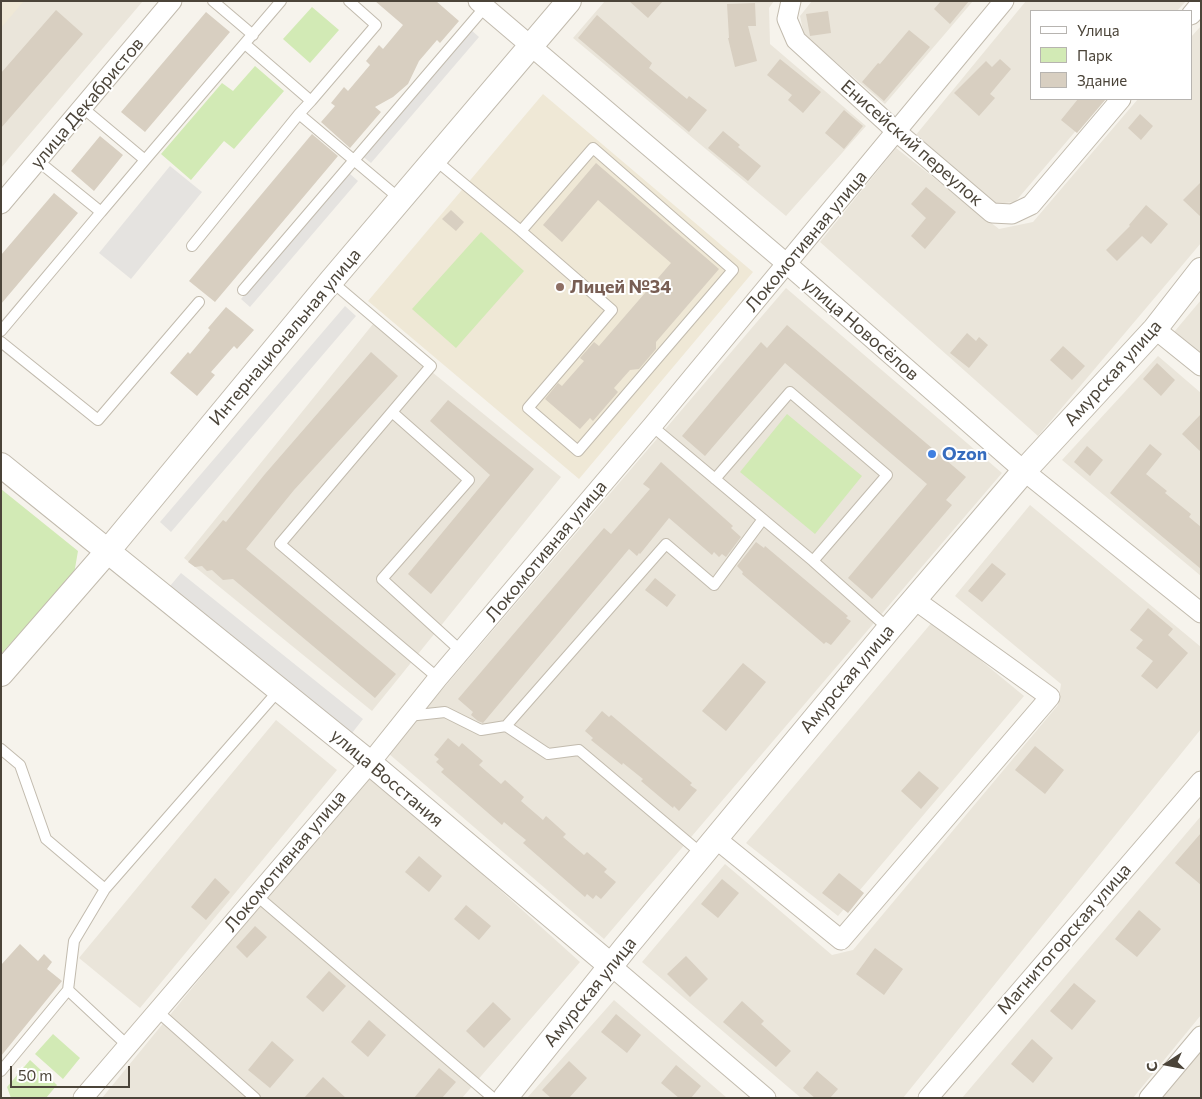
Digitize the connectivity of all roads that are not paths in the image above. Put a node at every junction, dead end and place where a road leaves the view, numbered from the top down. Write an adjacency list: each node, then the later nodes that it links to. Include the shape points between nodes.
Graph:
1 (172, 1): 16 (street, улица Декабристов)
2 (213, 1): 11 (lane)
3 (280, 1): 11 (lane)
4 (349, 1): 15 (lane, via 376,25)
5 (569, 1): 13 (street, Интернациональная улица)
6 (791, 1): 18 (street, Енисейский переулок, via 787,19 796,40)
7 (1004, 1): 18 (street, Локомотивная улица)
8 (1201, 3): 10 (street)
9 (482, 4): 13 (street, улица Новосёлов); 19 (lane)
10 (1192, 14)
11 (253, 35): 12 (lane)
12 (245, 44): 15 (lane); 22 (lane)
13 (531, 45): 20 (street, Интернациональная улица); 28 (street, улица Новосёлов)
14 (1120, 100): 18 (street, Енисейский переулок, via 1031,205 1012,214 992,213)
15 (311, 101): 17 (lane)
16 (83, 108): 21 (street, улица Декабристов); 22 (lane)
17 (299, 114): 19 (lane); 27 (lane)
18 (897, 132): 28 (street, Локомотивная улица)
19 (353, 159): 24 (lane); 31 (lane)
20 (434, 159): 24 (street, Интернациональная улица); 26 (lane)
21 (38, 160): 23 (street, улица Декабристов); 25 (lane)
22 (146, 160): 25 (lane)
23 (4, 194)
24 (400, 199): 30 (street, Интернациональная улица)
25 (100, 212): 34 (lane)
26 (521, 231): 26 (lane, via 612,310 528,408 578,451 734,270 593,148)
27 (192, 246)
28 (787, 264): 38 (street, Локомотивная улица); 40 (street, улица Новосёлов)
29 (1201, 270): 33 (street, Амурская улица)
30 (331, 281): 37 (lane, via 431,366); 43 (street, Интернациональная улица)
31 (243, 290)
32 (199, 302): 35 (lane, via 98,420)
33 (1154, 329): 36 (street); 40 (street, Амурская улица)
34 (1, 330)
35 (1, 342)
36 (1201, 366)
37 (392, 412): 48 (lane, via 469,480 382,578); 50 (lane, via 280,544)
38 (652, 426): 41 (lane); 48 (street, Локомотивная улица)
39 (1, 465): 43 (street, улица Восстания)
40 (1024, 471): 45 (street, Амурская улица); 46 (street, улица Новосёлов)
41 (715, 479): 42 (lane); 44 (lane, via 790,392 887,475)
42 (763, 519): 44 (lane); 53 (lane, via 714,585 666,544)
43 (107, 552): 49 (street, Интернациональная улица); 51 (street, улица Восстания)
44 (813, 562): 47 (lane)
45 (915, 600): 47 (street, Амурская улица); 57 (street, via 1050,697 841,940)
46 (1201, 613)
47 (889, 629): 57 (street, Амурская улица)
48 (461, 651): 50 (street, Локомотивная улица)
49 (1, 674)
50 (438, 678): 52 (street, Локомотивная улица)
51 (279, 690): 55 (street, улица Восстания); 58 (lane)
52 (408, 716): 53 (lane, via 445,712 482,730); 55 (street, Локомотивная улица)
53 (506, 726): 57 (lane, via 548,754 579,750)
54 (1, 749): 58 (lane, via 20,765 46,839)
55 (370, 763): 59 (street, Локомотивная улица); 60 (street, улица Восстания)
56 (1201, 781): 71 (street, Магнитогорская улица)
57 (709, 846): 60 (street, Амурская улица)
58 (105, 889): 61 (lane, via 74,941)
59 (257, 896): 62 (street, Локомотивная улица); 68 (lane)
60 (610, 965): 69 (street, Амурская улица); 70 (street, улица Восстания)
61 (68, 990): 64 (lane); 65 (lane)
62 (157, 1011): 64 (street, Локомотивная улица); 67 (lane)
63 (1201, 1036): 72 (street)
64 (127, 1045): 66 (street, Локомотивная улица)
65 (1, 1070)
66 (83, 1098)
67 (255, 1098)
68 (493, 1098)
69 (505, 1098)
70 (766, 1098)
71 (928, 1098)
72 (1149, 1098)

